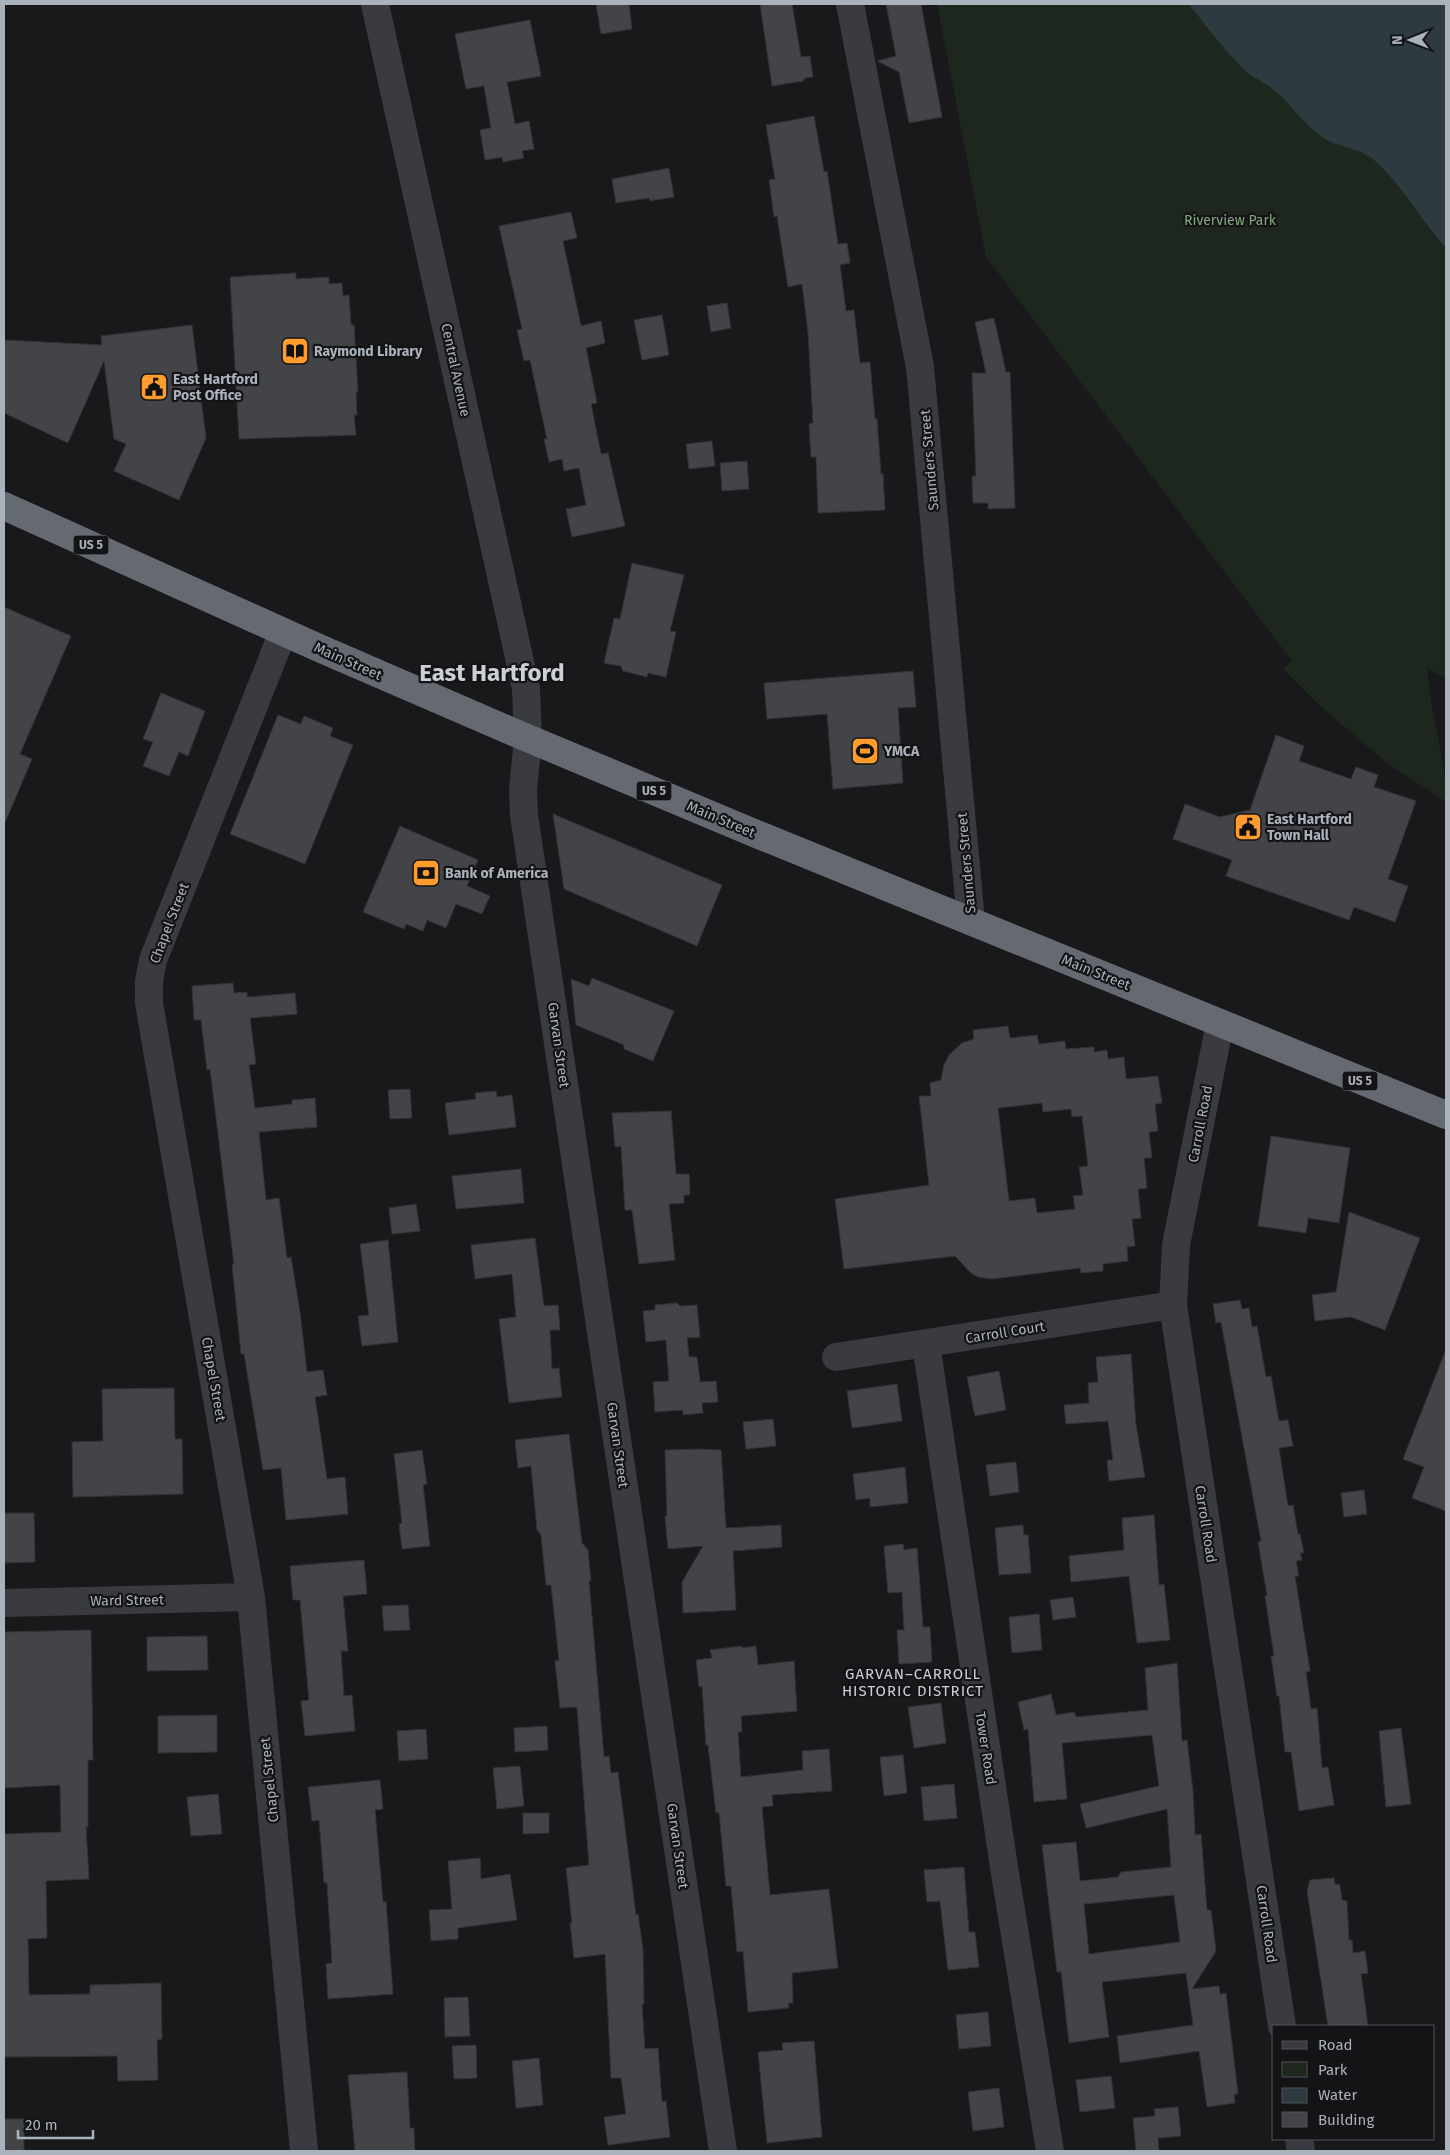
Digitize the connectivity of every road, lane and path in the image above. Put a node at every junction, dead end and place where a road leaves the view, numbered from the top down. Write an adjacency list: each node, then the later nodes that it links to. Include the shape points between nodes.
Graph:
1 (375, 4): 5 (street, Central Avenue, via 521,662 526,689)
2 (850, 4): 6 (street, Saunders Street, via 920,367)
3 (4, 506): 4 (highway, Main Street / US 5)
4 (283, 632): 5 (highway, Main Street / US 5); 12 (street, Chapel Street, via 156,951 149,981 149,1003)
5 (528, 738): 6 (highway, Main Street / US 5); 16 (street, Garvan Street, via 524,815)
6 (971, 921): 7 (highway, Main Street / US 5)
7 (1220, 1023): 8 (highway, Main Street / US 5); 9 (street, Carroll Road, via 1176,1245)
8 (1446, 1115)
9 (1173, 1305): 10 (street, Carroll Court); 14 (street, Carroll Road)
10 (926, 1344): 11 (street, Carroll Court); 17 (street, Tower Road)
11 (836, 1356)
12 (251, 1597): 13 (street, Ward Street); 15 (street, Chapel Street)
13 (4, 1603)
14 (1282, 2025)
15 (304, 2151)
16 (723, 2151)
17 (1050, 2151)

